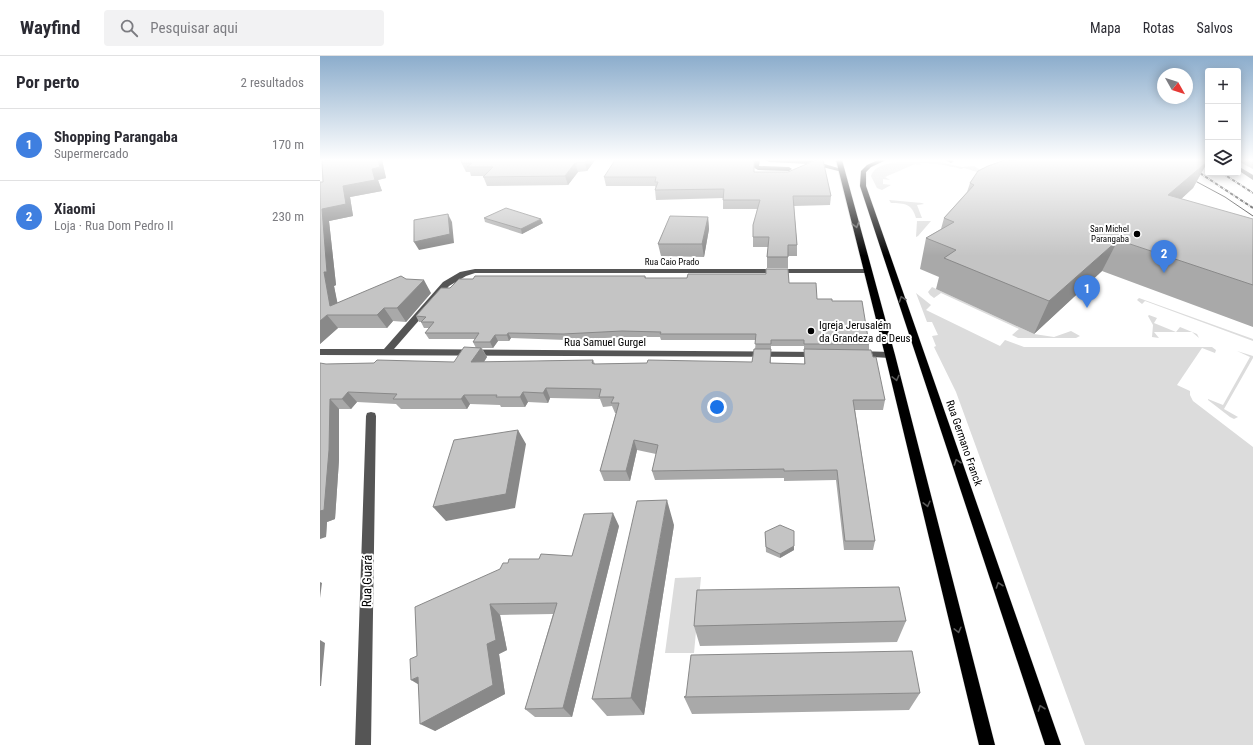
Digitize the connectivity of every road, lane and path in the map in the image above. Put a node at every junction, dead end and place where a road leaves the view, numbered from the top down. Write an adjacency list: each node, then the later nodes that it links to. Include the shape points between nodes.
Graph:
1 (847, 192): 3 (main road, one-way to 3)
2 (865, 192): 12 (main road, Rua Germano Franck, one-way to 2)
3 (868, 271): 5 (street, Rua Caio Prado, via 475,271 463,274 446,284); 8 (main road)
4 (320, 352): 5 (street, Rua Samuel Gurgel)
5 (386, 353): 6 (street, Rua Samuel Gurgel)
6 (827, 354)
7 (851, 354): 8 (street)
8 (890, 355): 11 (main road, one-way to 11)
9 (371, 416): 10 (street, Rua Guará)
10 (363, 745)
11 (987, 745)
12 (1053, 745)

